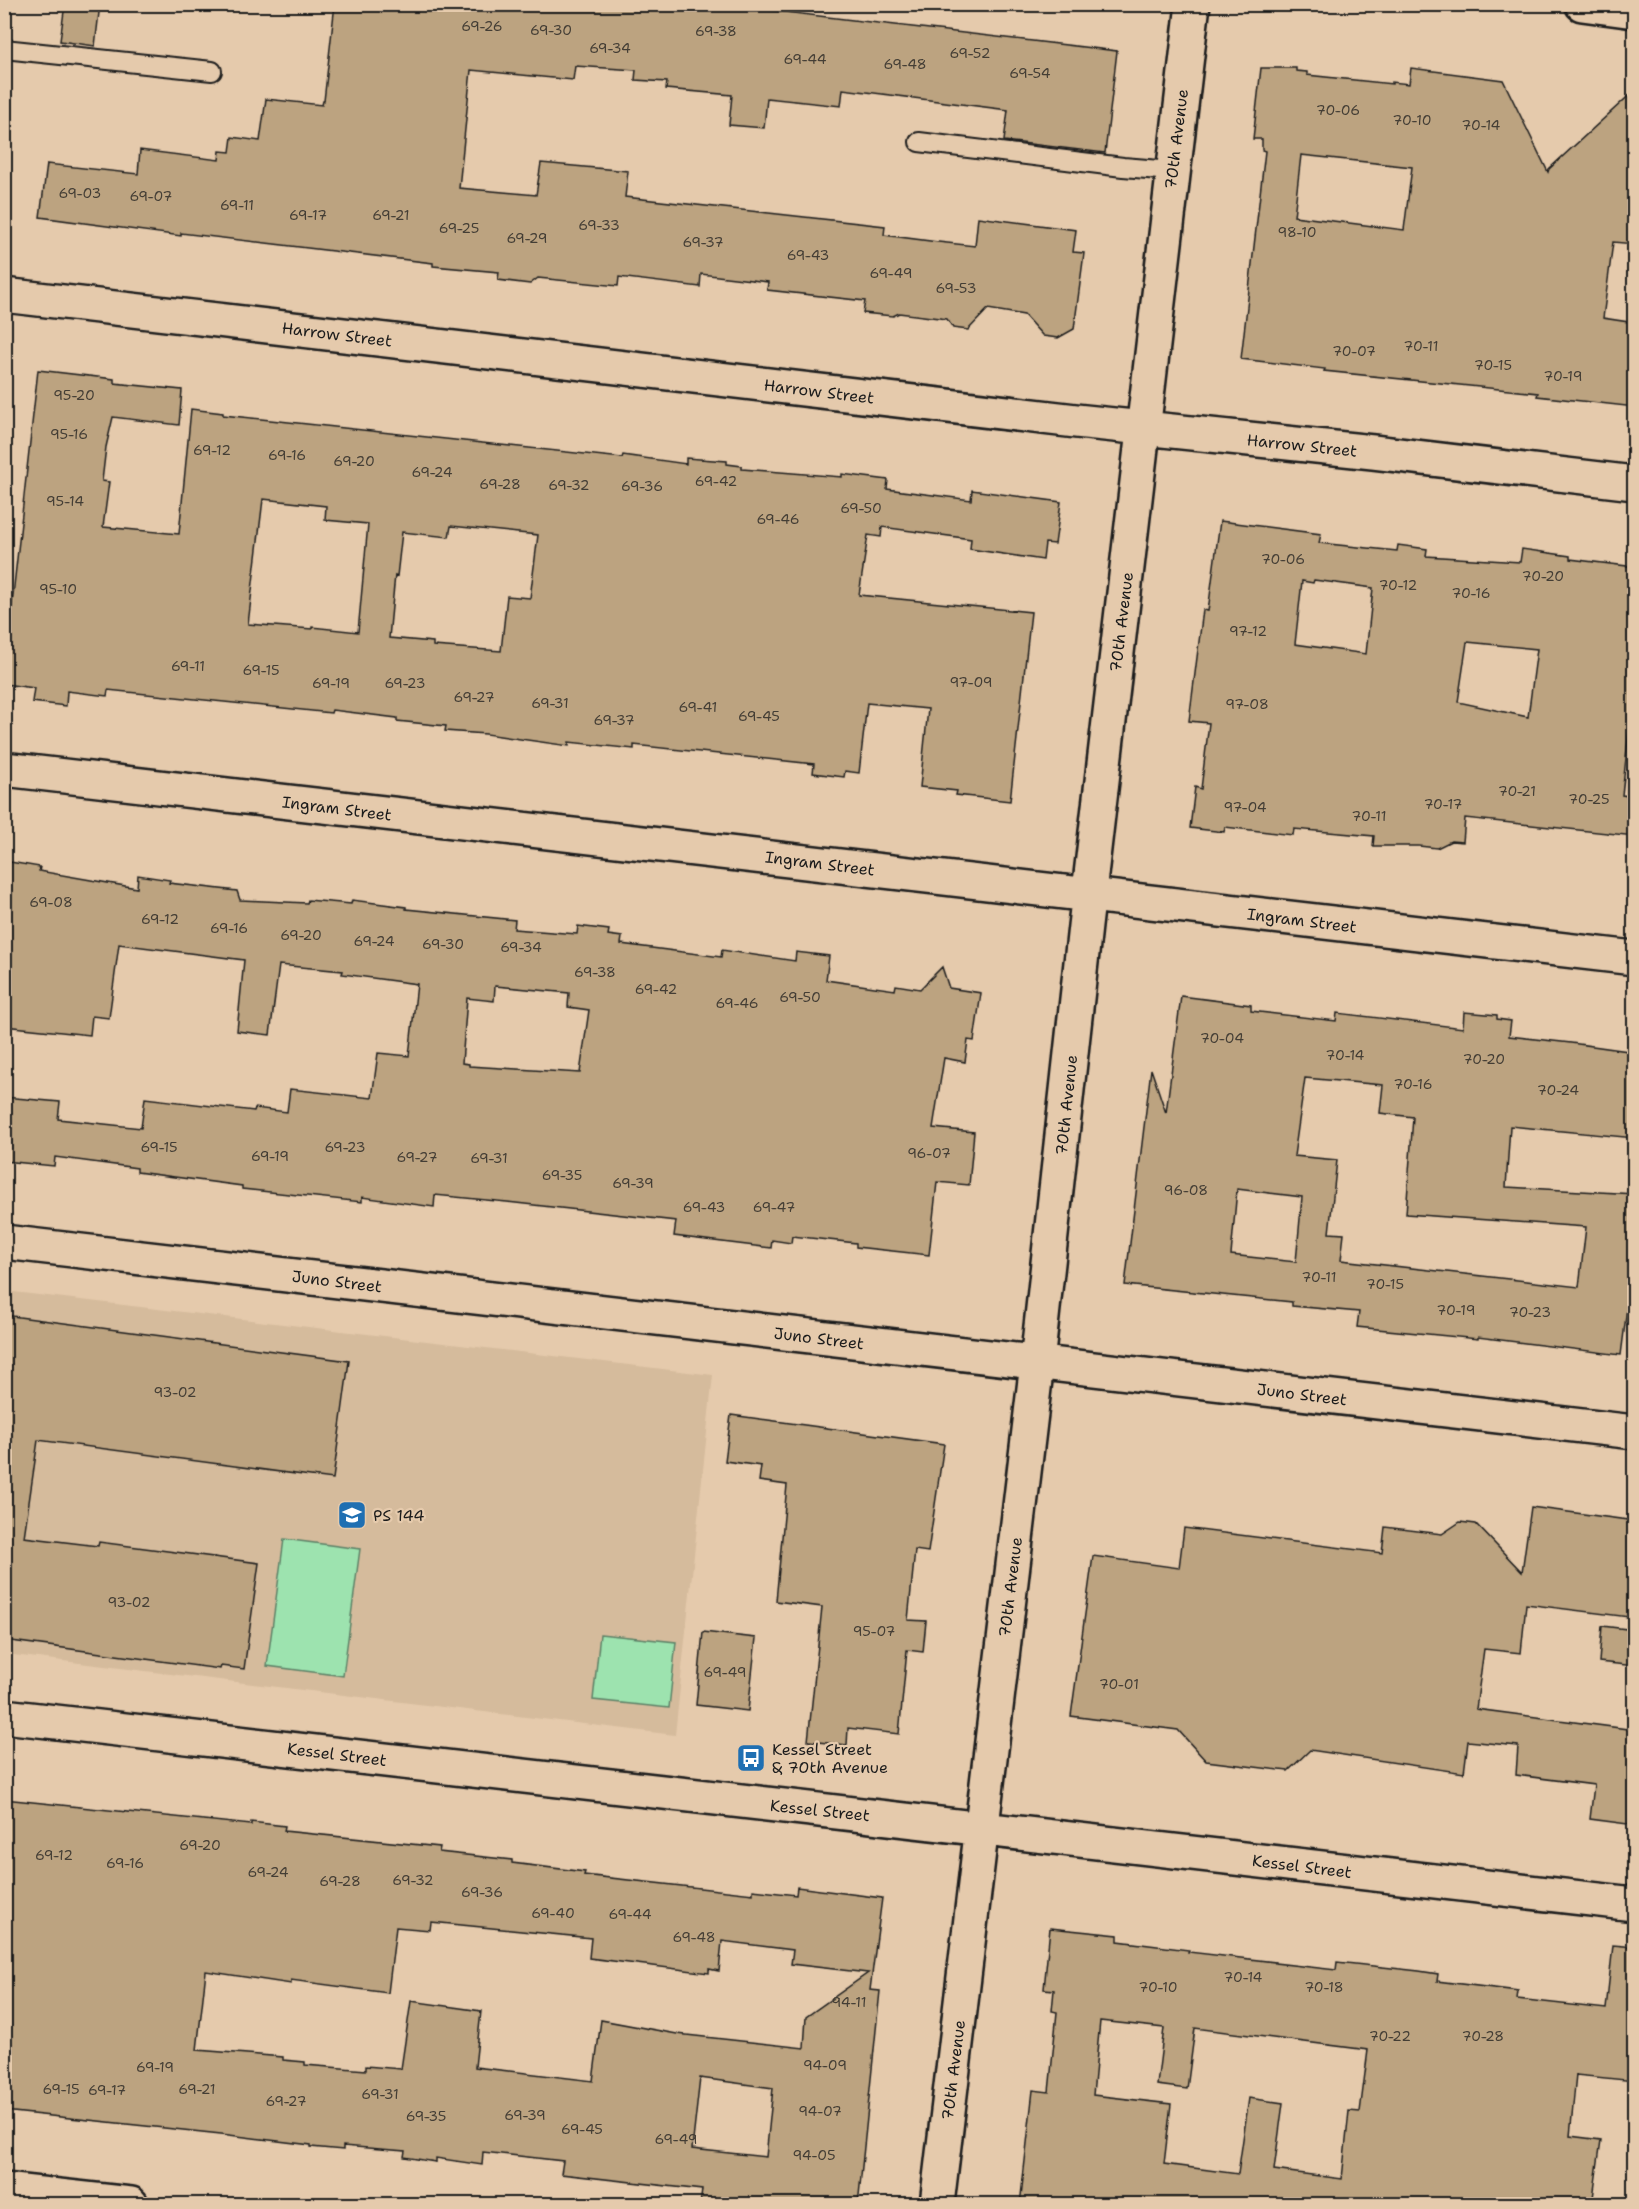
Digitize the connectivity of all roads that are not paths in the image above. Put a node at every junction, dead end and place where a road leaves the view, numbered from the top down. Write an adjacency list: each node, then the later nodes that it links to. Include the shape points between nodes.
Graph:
1 (1192, 4): 7 (street, 70th Avenue)
2 (1582, 4): 3 (street)
3 (1635, 11)
4 (4, 49): 5 (lane)
5 (212, 71)
6 (919, 142): 7 (lane)
7 (1172, 171): 9 (street, 70th Avenue)
8 (4, 296): 9 (street, Harrow Street)
9 (1144, 428): 10 (street, Harrow Street); 12 (street, 70th Avenue)
10 (1635, 483)
11 (4, 769): 12 (street, Ingram Street)
12 (1089, 895): 13 (street, Ingram Street); 15 (street, 70th Avenue)
13 (1635, 958)
14 (4, 1242): 15 (street, Juno Street)
15 (1037, 1363): 16 (street, Juno Street); 18 (street, 70th Avenue)
16 (1635, 1432)
17 (4, 1716): 18 (street, Kessel Street)
18 (982, 1828): 19 (street, Kessel Street); 22 (street, 70th Avenue)
19 (1635, 1904)
20 (4, 2190): 21 (street)
21 (131, 2205)
22 (937, 2205)

